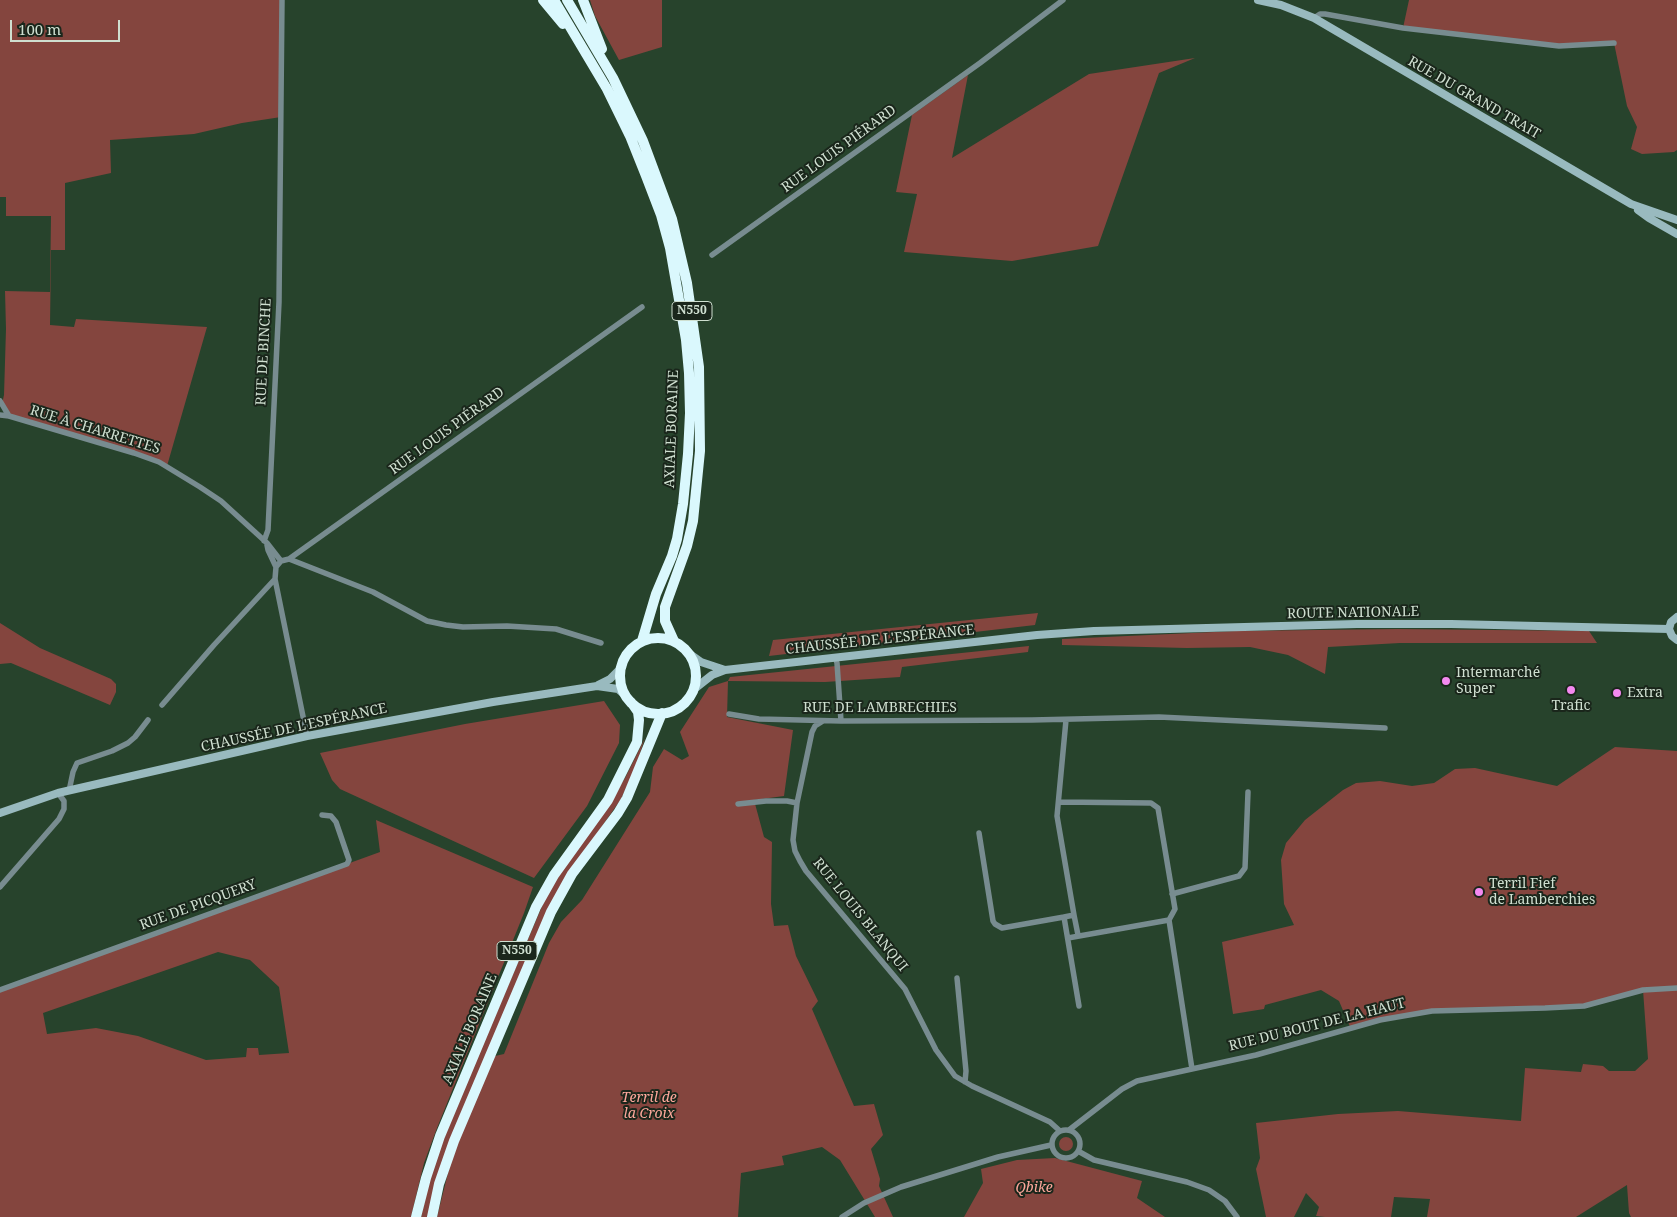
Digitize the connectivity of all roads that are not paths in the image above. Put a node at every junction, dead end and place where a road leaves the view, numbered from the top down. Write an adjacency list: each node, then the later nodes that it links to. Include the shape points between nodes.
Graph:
1 (282, 0): 20 (street, RUE DE BINCHE, via 280,302)
2 (543, 0): 10 (highway)
3 (554, 0): 10 (highway, AXIALE BORAINE / N550)
4 (567, 0): 11 (highway, AXIALE BORAINE / N550)
5 (583, 0): 11 (highway)
6 (1063, 0): 15 (street, RUE LOUIS PIÉRARD)
7 (1258, 0): 8 (main road, RUE DU GRAND TRAIT)
8 (1314, 18): 9 (street, via 1325,14 1403,28 1559,46); 12 (main road, RUE DU GRAND TRAIT)
9 (1614, 43)
10 (590, 58): 30 (highway, AXIALE BORAINE / N550, via 630,136 661,216 670,248 689,365 688,454 680,522 672,556 656,594)
11 (613, 78): 29 (highway, AXIALE BORAINE / N550, via 643,141 672,219 687,283 699,366 700,451 693,521 688,546 665,607 665,621)
12 (1631, 204): 13 (main road, RUE DU GRAND TRAIT); 14 (main road)
13 (1677, 220)
14 (1677, 234)
15 (712, 255)
16 (642, 307): 21 (street, RUE LOUIS PIÉRARD)
17 (0, 401): 19 (street)
18 (0, 415): 19 (street, RUE À CHARRETTES)
19 (9, 416): 20 (street, RUE À CHARRETTES, via 159,462 221,501)
20 (265, 542): 22 (street, RUE À CHARRETTES); 23 (street)
21 (289, 559): 22 (street, RUE LOUIS PIÉRARD); 31 (street, via 365,588 427,621 463,627 556,629)
22 (281, 561): 23 (street)
23 (276, 567): 24 (street)
24 (275, 579): 39 (street); 47 (street)
25 (1677, 617): 26 (main road)
26 (1669, 629): 27 (main road, ROUTE NATIONALE, via 1357,624); 28 (main road)
27 (1037, 634): 33 (main road, CHAUSSÉE DE L'ESPÉRANCE)
28 (1677, 640)
29 (674, 641): 30 (highway, via 659,638); 32 (highway, N550)
30 (642, 642): 34 (highway, N550, via 629,652)
31 (601, 643)
32 (687, 652): 35 (main road, via 701,662); 37 (highway, N550, via 696,673)
33 (835, 657): 35 (main road, CHAUSSÉE DE L'ESPÉRANCE); 45 (street)
34 (622, 667): 36 (main road); 38 (highway, N550, via 621,680)
35 (726, 670): 37 (main road, via 712,675)
36 (597, 686): 38 (main road, via 618,689); 47 (main road, CHAUSSÉE DE L'ESPÉRANCE)
37 (693, 690): 40 (highway, via 676,710)
38 (629, 699): 40 (highway, via 644,711); 74 (highway, AXIALE BORAINE / N550, via 640,720 637,742 608,800 554,875 536,907 440,1136)
39 (162, 705)
40 (662, 713): 75 (highway, AXIALE BORAINE / N550, via 627,798 572,874 551,912 454,1141)
41 (729, 714): 44 (street, RUE DE LAMBRECHIES)
42 (148, 720): 48 (street, via 135,737 120,747 77,763)
43 (1066, 720): 45 (street, RUE DE LAMBRECHIES); 46 (street, RUE DE LAMBRECHIES, via 1159,717); 51 (street)
44 (823, 721): 45 (street, RUE DE LAMBRECHIES); 52 (street, RUE LOUIS BLANQUI, via 812,732)
45 (840, 721)
46 (1385, 728)
47 (307, 736): 48 (main road, CHAUSSÉE DE L'ESPÉRANCE)
48 (69, 791): 50 (main road, CHAUSSÉE DE L'ESPÉRANCE)
49 (1248, 792): 58 (street, via 1245,868 1239,876)
50 (58, 793): 54 (main road, CHAUSSÉE DE L'ESPÉRANCE); 57 (street, via 64,801 59,820)
51 (1059, 802): 58 (street, via 1155,805); 59 (street, via 1057,816)
52 (797, 803): 53 (street); 69 (street, RUE LOUIS BLANQUI, via 794,845 806,871 904,989 936,1050 955,1076)
53 (738, 804)
54 (0, 813)
55 (322, 815): 66 (street, RUE DE PICQUERY, via 332,816 336,822 349,860 347,864)
56 (979, 833): 60 (street, via 995,924 1002,928)
57 (0, 887)
58 (1172, 894): 61 (street, via 1175,910)
59 (1074, 915): 60 (street); 62 (street)
60 (1064, 916): 63 (street)
61 (1169, 920): 62 (street); 68 (street)
62 (1078, 936): 63 (street)
63 (1068, 938): 67 (street)
64 (957, 978): 69 (street)
65 (1677, 988): 68 (street, RUE DU BOUT DE LA HAUT, via 1643,990 1584,1006 1432,1010 1380,1020 1264,1053)
66 (0, 990)
67 (1080, 1006)
68 (1192, 1069): 70 (street, RUE DU BOUT DE LA HAUT, via 1136,1081)
69 (965, 1082): 71 (street, RUE LOUIS BLANQUI, via 1050,1122)
70 (1069, 1130): 71 (street); 73 (street, via 1079,1138)
71 (1060, 1131): 72 (street, via 1053,1137)
72 (1051, 1145): 73 (street, via 1058,1155 1065,1158); 76 (street, via 923,1180 864,1203)
73 (1078, 1151): 77 (street, via 1094,1160 1209,1190 1225,1201)
74 (416, 1217)
75 (432, 1217)
76 (842, 1217)
77 (1237, 1217)

